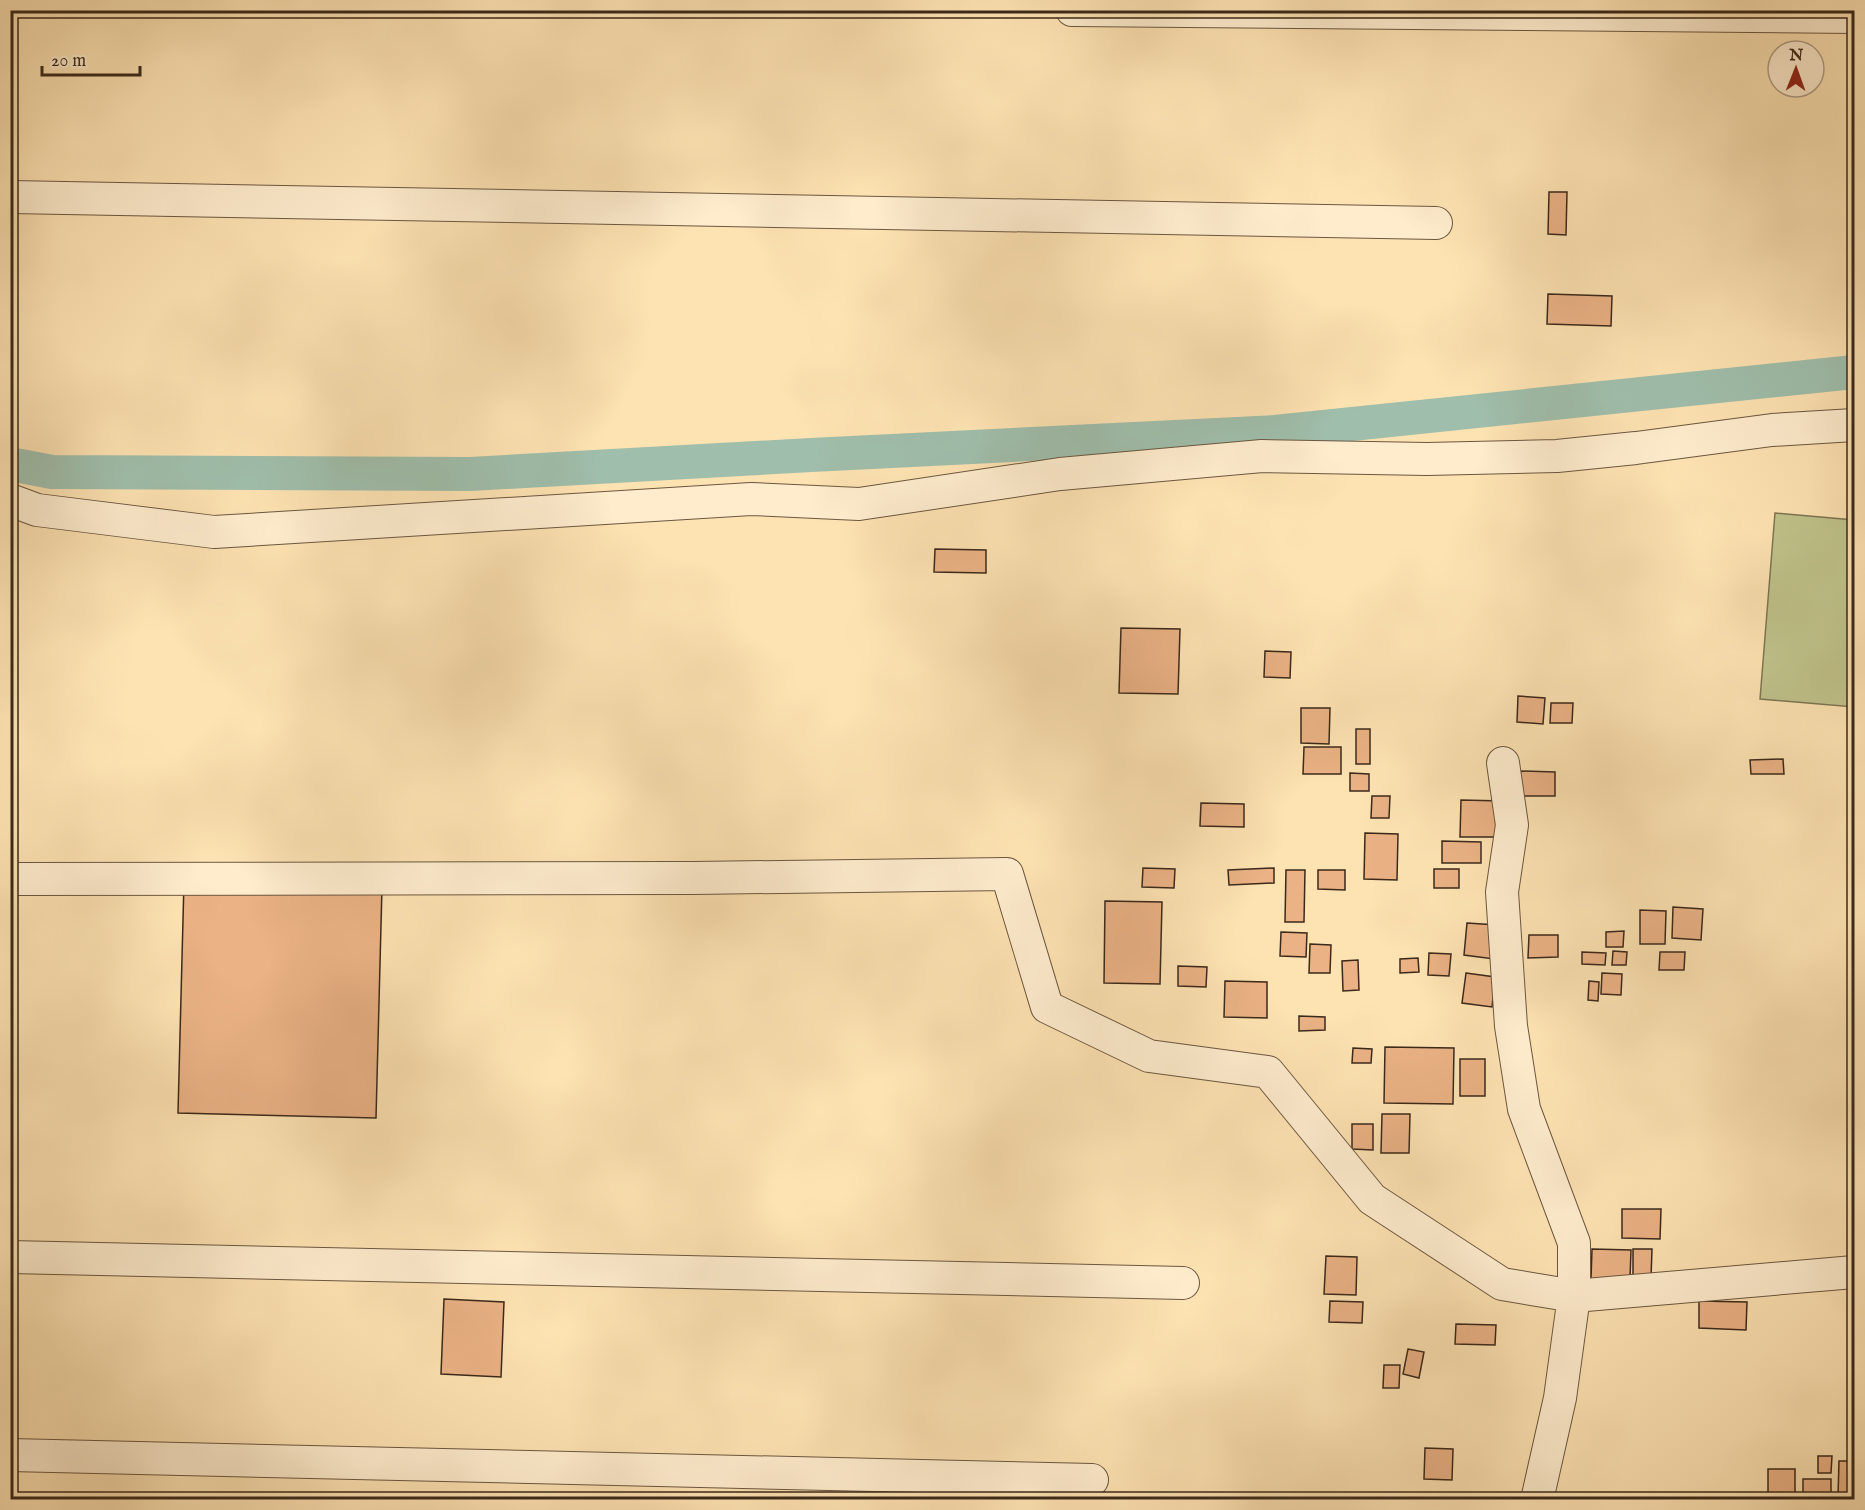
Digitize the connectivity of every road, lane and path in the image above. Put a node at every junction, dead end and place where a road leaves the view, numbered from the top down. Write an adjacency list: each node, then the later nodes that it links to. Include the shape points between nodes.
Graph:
1 (1072, 10): 2 (street)
2 (1619, 13): 3 (street)
3 (1854, 16)
4 (10, 197): 5 (street)
5 (1436, 223)
6 (1854, 425): 7 (street, via 1772,430 1557,456 1262,456 1060,474 859,504 751,499 214,532 37,510)
7 (10, 500)
8 (1503, 763): 13 (street, via 1512,825 1502,892 1511,1026 1524,1109 1574,1243)
9 (10, 879): 13 (street, via 1008,874 1047,1007 1149,1056 1268,1072 1372,1199 1502,1284)
10 (10, 1257): 12 (street)
11 (1854, 1272): 13 (street)
12 (1183, 1283)
13 (1574, 1296): 16 (street, via 1560,1398)
14 (10, 1455): 15 (street)
15 (1092, 1480)
16 (1537, 1500)

